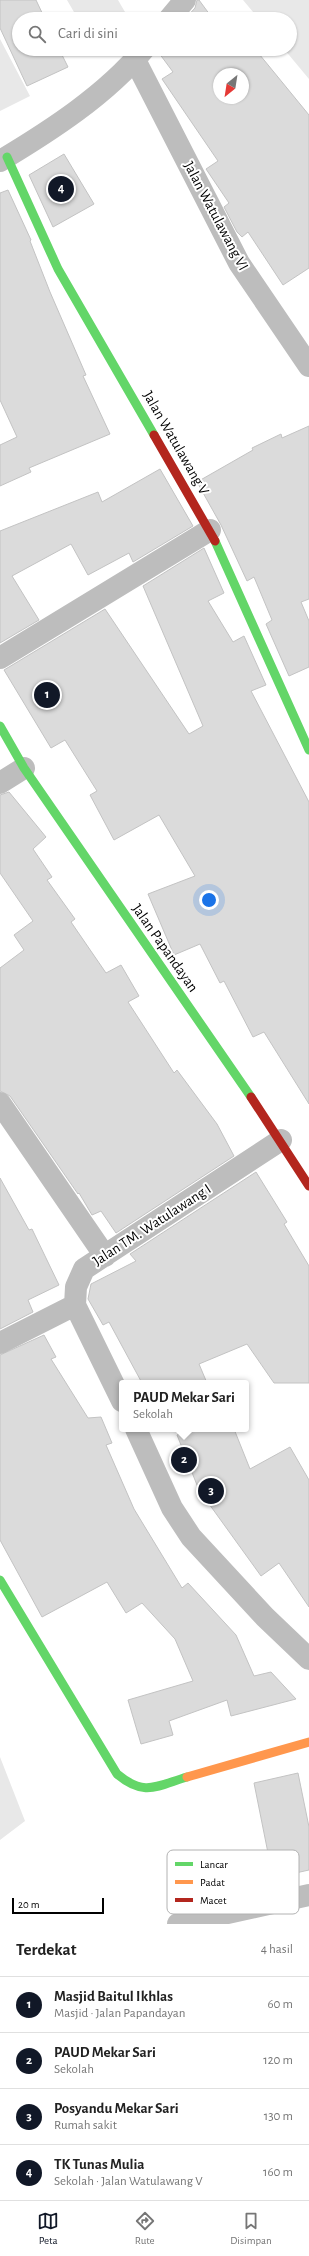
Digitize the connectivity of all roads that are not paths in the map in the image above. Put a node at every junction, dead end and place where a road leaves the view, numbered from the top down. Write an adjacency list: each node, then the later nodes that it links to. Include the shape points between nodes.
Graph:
1 (185, 0): 2 (street)
2 (175, 12)
3 (137, 56): 5 (street, via 75,113)
4 (140, 56): 6 (street, Jalan Watulawang VI, via 238,263)
5 (4, 159): 7 (street, Jalan Watulawang V, via 58,269)
6 (309, 366)
7 (210, 530): 8 (street); 10 (street, Jalan Watulawang V)
8 (0, 658)
9 (0, 726): 11 (street, Jalan Papandayan)
10 (309, 750)
11 (24, 768): 12 (street); 14 (street, Jalan Papandayan)
12 (0, 783)
13 (0, 1103): 16 (street)
14 (281, 1140): 15 (street, Jalan Papandayan); 16 (street, Jalan TM. Watulawang I)
15 (309, 1186)
16 (105, 1256): 17 (street, Jalan TM. Watulawang I, via 84,1270 76,1287)
17 (74, 1304): 18 (street); 19 (street)
18 (0, 1343)
19 (119, 1395)
20 (137, 1432): 22 (street, via 172,1508 191,1537 265,1617)
21 (0, 1580): 23 (street, via 117,1774 130,1785 148,1789)
22 (309, 1659)
23 (309, 1742)
24 (309, 1895): 25 (street)
25 (299, 1897)
26 (223, 1914): 27 (street)
27 (178, 1924)

